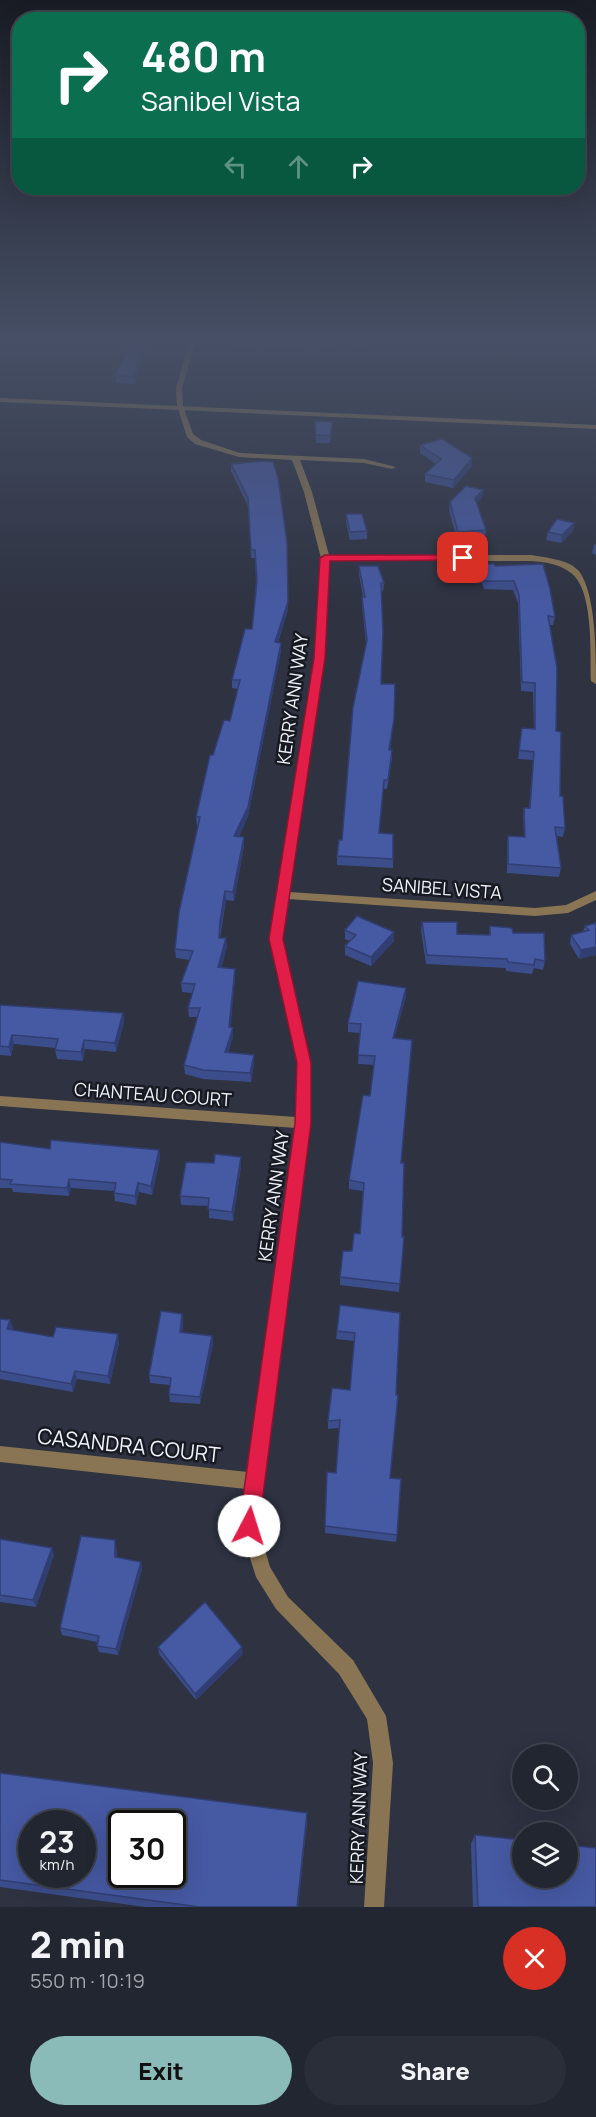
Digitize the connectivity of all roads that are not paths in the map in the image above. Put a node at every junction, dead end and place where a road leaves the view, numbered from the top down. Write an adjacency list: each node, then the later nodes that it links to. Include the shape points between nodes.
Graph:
1 (189, 432): 2 (street, via 208,446 239,455)
2 (295, 457): 3 (street, via 364,460); 4 (street, KERRY ANN WAY)
3 (392, 467)
4 (325, 558): 5 (street, via 531,558 563,565 576,572 588,591); 6 (street, KERRY ANN WAY, via 320,658)
5 (596, 681)
6 (282, 895): 7 (street, SANIBEL VISTA, via 535,912 568,909); 9 (street, KERRY ANN WAY, via 276,939 304,1063)
7 (596, 895)
8 (0, 1101): 9 (street, CHANTEAU COURT)
9 (303, 1123): 11 (street, KERRY ANN WAY)
10 (0, 1454): 11 (street, CASANDRA COURT)
11 (253, 1481): 12 (street, KERRY ANN WAY, via 249,1526 262,1571 282,1603 346,1667 376,1716 383,1763)
12 (374, 1907)

